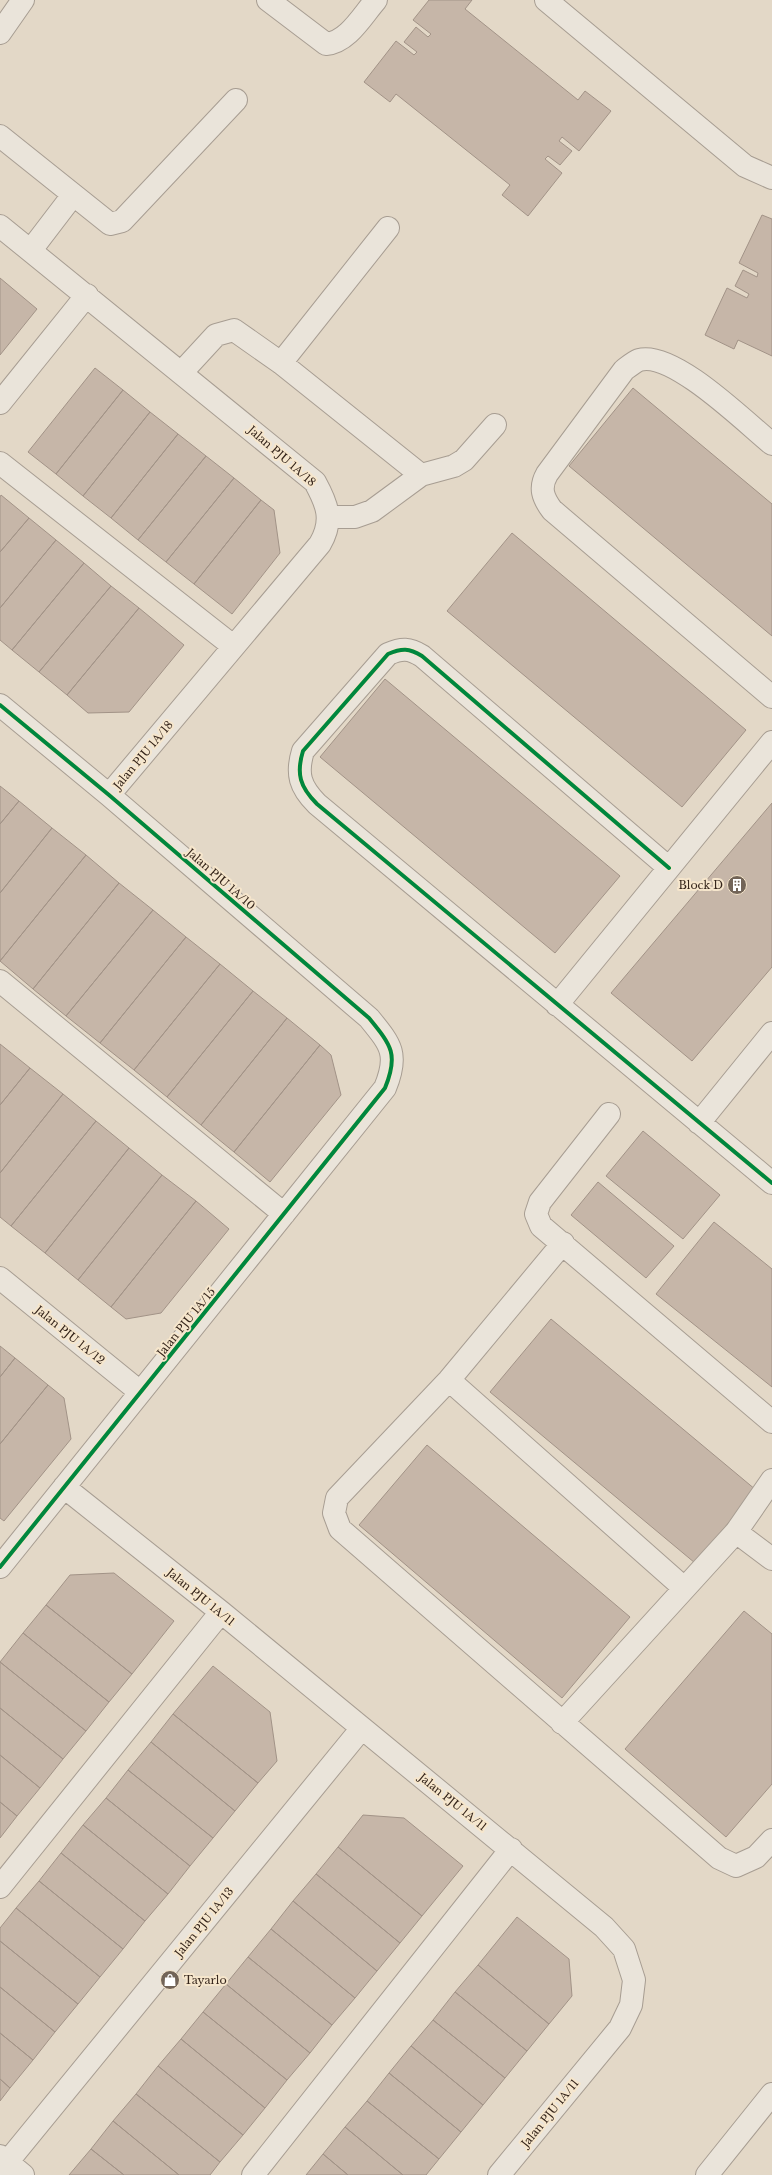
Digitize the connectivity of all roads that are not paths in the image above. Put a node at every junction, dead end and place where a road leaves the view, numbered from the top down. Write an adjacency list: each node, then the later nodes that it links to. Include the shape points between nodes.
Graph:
1 (23, 0): 5 (street)
2 (376, 0): 4 (street, via 345,36 326,44)
3 (546, 0): 8 (street, via 745,166)
4 (279, 3)
5 (0, 33)
6 (236, 100): 9 (street, via 122,221 110,224)
7 (0, 136): 9 (street)
8 (772, 178)
9 (73, 195): 12 (street)
10 (0, 226): 12 (street, Jalan PJU 1A/18)
11 (388, 228): 14 (street)
12 (31, 250): 13 (street, Jalan PJU 1A/18)
13 (87, 295): 15 (street, Jalan PJU 1A/18); 16 (street)
14 (281, 363): 15 (street, via 234,330 216,335); 20 (street)
15 (181, 372): 21 (street, Jalan PJU 1A/18, via 314,482 324,498)
16 (0, 403)
17 (495, 425): 20 (street, via 464,460 454,466)
18 (772, 444): 23 (street, via 689,375 672,365 656,360 639,360 624,370 546,474 542,483 546,502 552,510)
19 (0, 464): 22 (street)
20 (421, 474): 21 (street, via 372,511 355,517)
21 (328, 517): 22 (street, Jalan PJU 1A/18, via 327,532 320,544)
22 (233, 646): 26 (street, Jalan PJU 1A/18)
23 (772, 697)
24 (0, 705): 26 (street, Jalan PJU 1A/10)
25 (772, 742): 27 (street)
26 (110, 795): 31 (street, Jalan PJU 1A/10, via 369,1018 392,1052 392,1071)
27 (668, 868): 29 (street); 29 (street, via 422,656 405,648 388,654 303,751 299,765 300,778 305,792 317,804)
28 (0, 981): 35 (street)
29 (557, 1005): 33 (street)
30 (772, 1033): 33 (street)
31 (385, 1088): 35 (street, Jalan PJU 1A/15)
32 (609, 1114): 36 (street, via 540,1202 536,1214 541,1226)
33 (699, 1123): 34 (street)
34 (772, 1183)
35 (284, 1214): 39 (street, Jalan PJU 1A/15)
36 (563, 1243): 38 (street); 40 (street)
37 (0, 1278): 39 (street, Jalan PJU 1A/12)
38 (449, 1380): 47 (street); 49 (street, via 337,1498 334,1513 340,1529)
39 (140, 1392): 42 (street, Jalan PJU 1A/15)
40 (772, 1422)
41 (772, 1480): 43 (street)
42 (64, 1487): 44 (street, Jalan PJU 1A/15); 48 (street, Jalan PJU 1A/11)
43 (736, 1532): 45 (street); 47 (street)
44 (7, 1543): 46 (street, Jalan PJU 1A/15)
45 (772, 1559)
46 (0, 1567)
47 (684, 1588): 49 (street)
48 (221, 1612): 50 (street, Jalan PJU 1A/11); 53 (street)
49 (562, 1723): 51 (street, via 719,1858 736,1866 756,1857)
50 (362, 1728): 52 (street, Jalan PJU 1A/11); 55 (street, Jalan PJU 1A/13)
51 (772, 1840)
52 (511, 1849): 56 (street); 57 (street, Jalan PJU 1A/11, via 604,1927 624,1949 634,1980 631,2005 620,2028)
53 (0, 1887)
54 (772, 2094): 58 (street)
55 (8, 2166)
56 (253, 2175)
57 (499, 2175)
58 (707, 2175)

